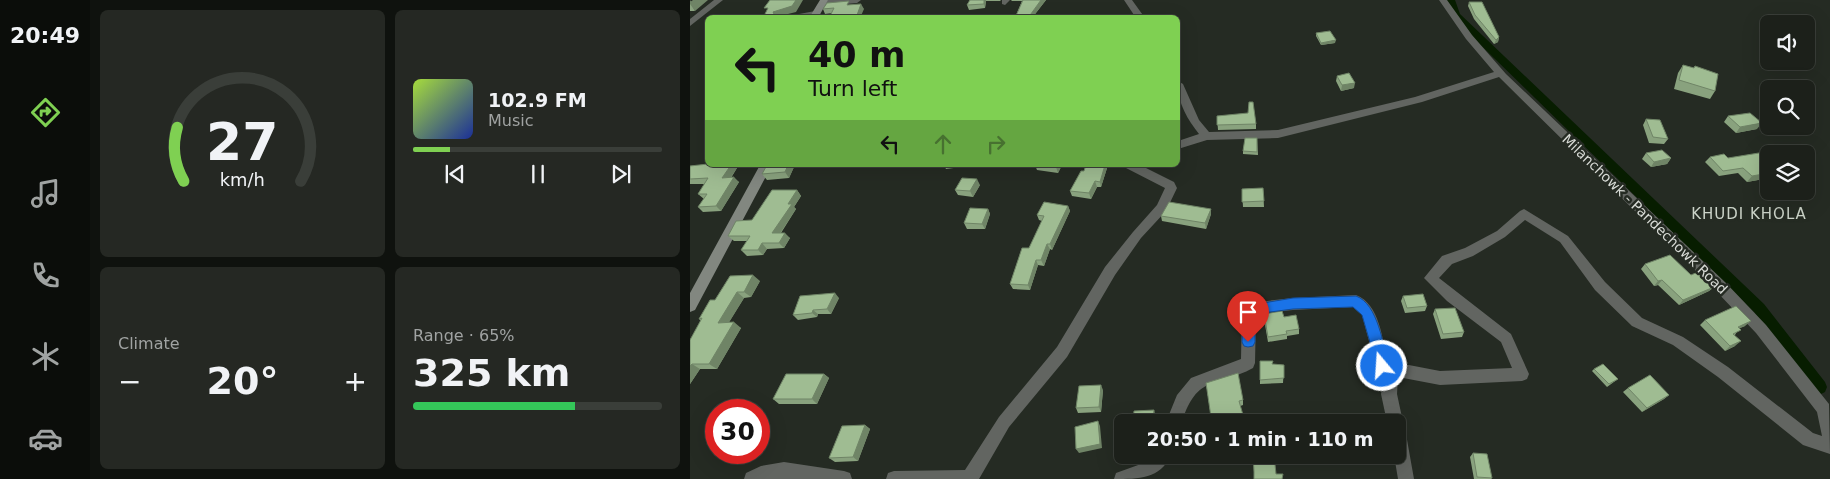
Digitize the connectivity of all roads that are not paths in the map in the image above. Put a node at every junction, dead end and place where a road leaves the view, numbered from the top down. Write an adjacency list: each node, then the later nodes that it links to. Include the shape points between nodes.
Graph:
1 (719, 0): 9 (street)
2 (857, 0): 5 (street)
3 (1128, 0): 7 (street)
4 (1444, 0): 11 (street, Milanchowk - Pandechowk Road)
5 (823, 1): 6 (main road)
6 (815, 15)
7 (1138, 15)
8 (705, 22): 10 (street)
9 (690, 23)
10 (690, 23)
11 (1500, 73): 15 (street, via 1418,100 1278,134); 23 (street, Milanchowk - Pandechowk Road, via 1761,329 1824,409)
12 (1180, 88): 13 (street)
13 (1183, 95): 14 (street); 15 (street, via 1194,121)
14 (1180, 102)
15 (1206, 136): 16 (street)
16 (1180, 145)
17 (765, 167): 19 (main road)
18 (1134, 167): 30 (street, via 1170,185 1162,208 1136,235 1110,271 1062,352 1004,422)
19 (690, 306)
20 (1392, 370): 21 (street, via 1382,366 1368,312 1356,301 1249,309 1248,363 1237,370 1208,376 1189,388); 22 (street, via 1389,394); 24 (street, via 1440,378 1522,374 1506,338 1431,278 1447,260 1501,234 1524,214 1564,239 1600,286 1637,322 1678,340 1809,440)
21 (1176, 414)
22 (1393, 414)
23 (1830, 439)
24 (1830, 446)
25 (1157, 464): 31 (street)
26 (1403, 464): 32 (street)
27 (752, 479): 28 (street, via 789,469)
28 (844, 479)
29 (894, 479): 30 (street)
30 (970, 479)
31 (1122, 479)
32 (1406, 479)

